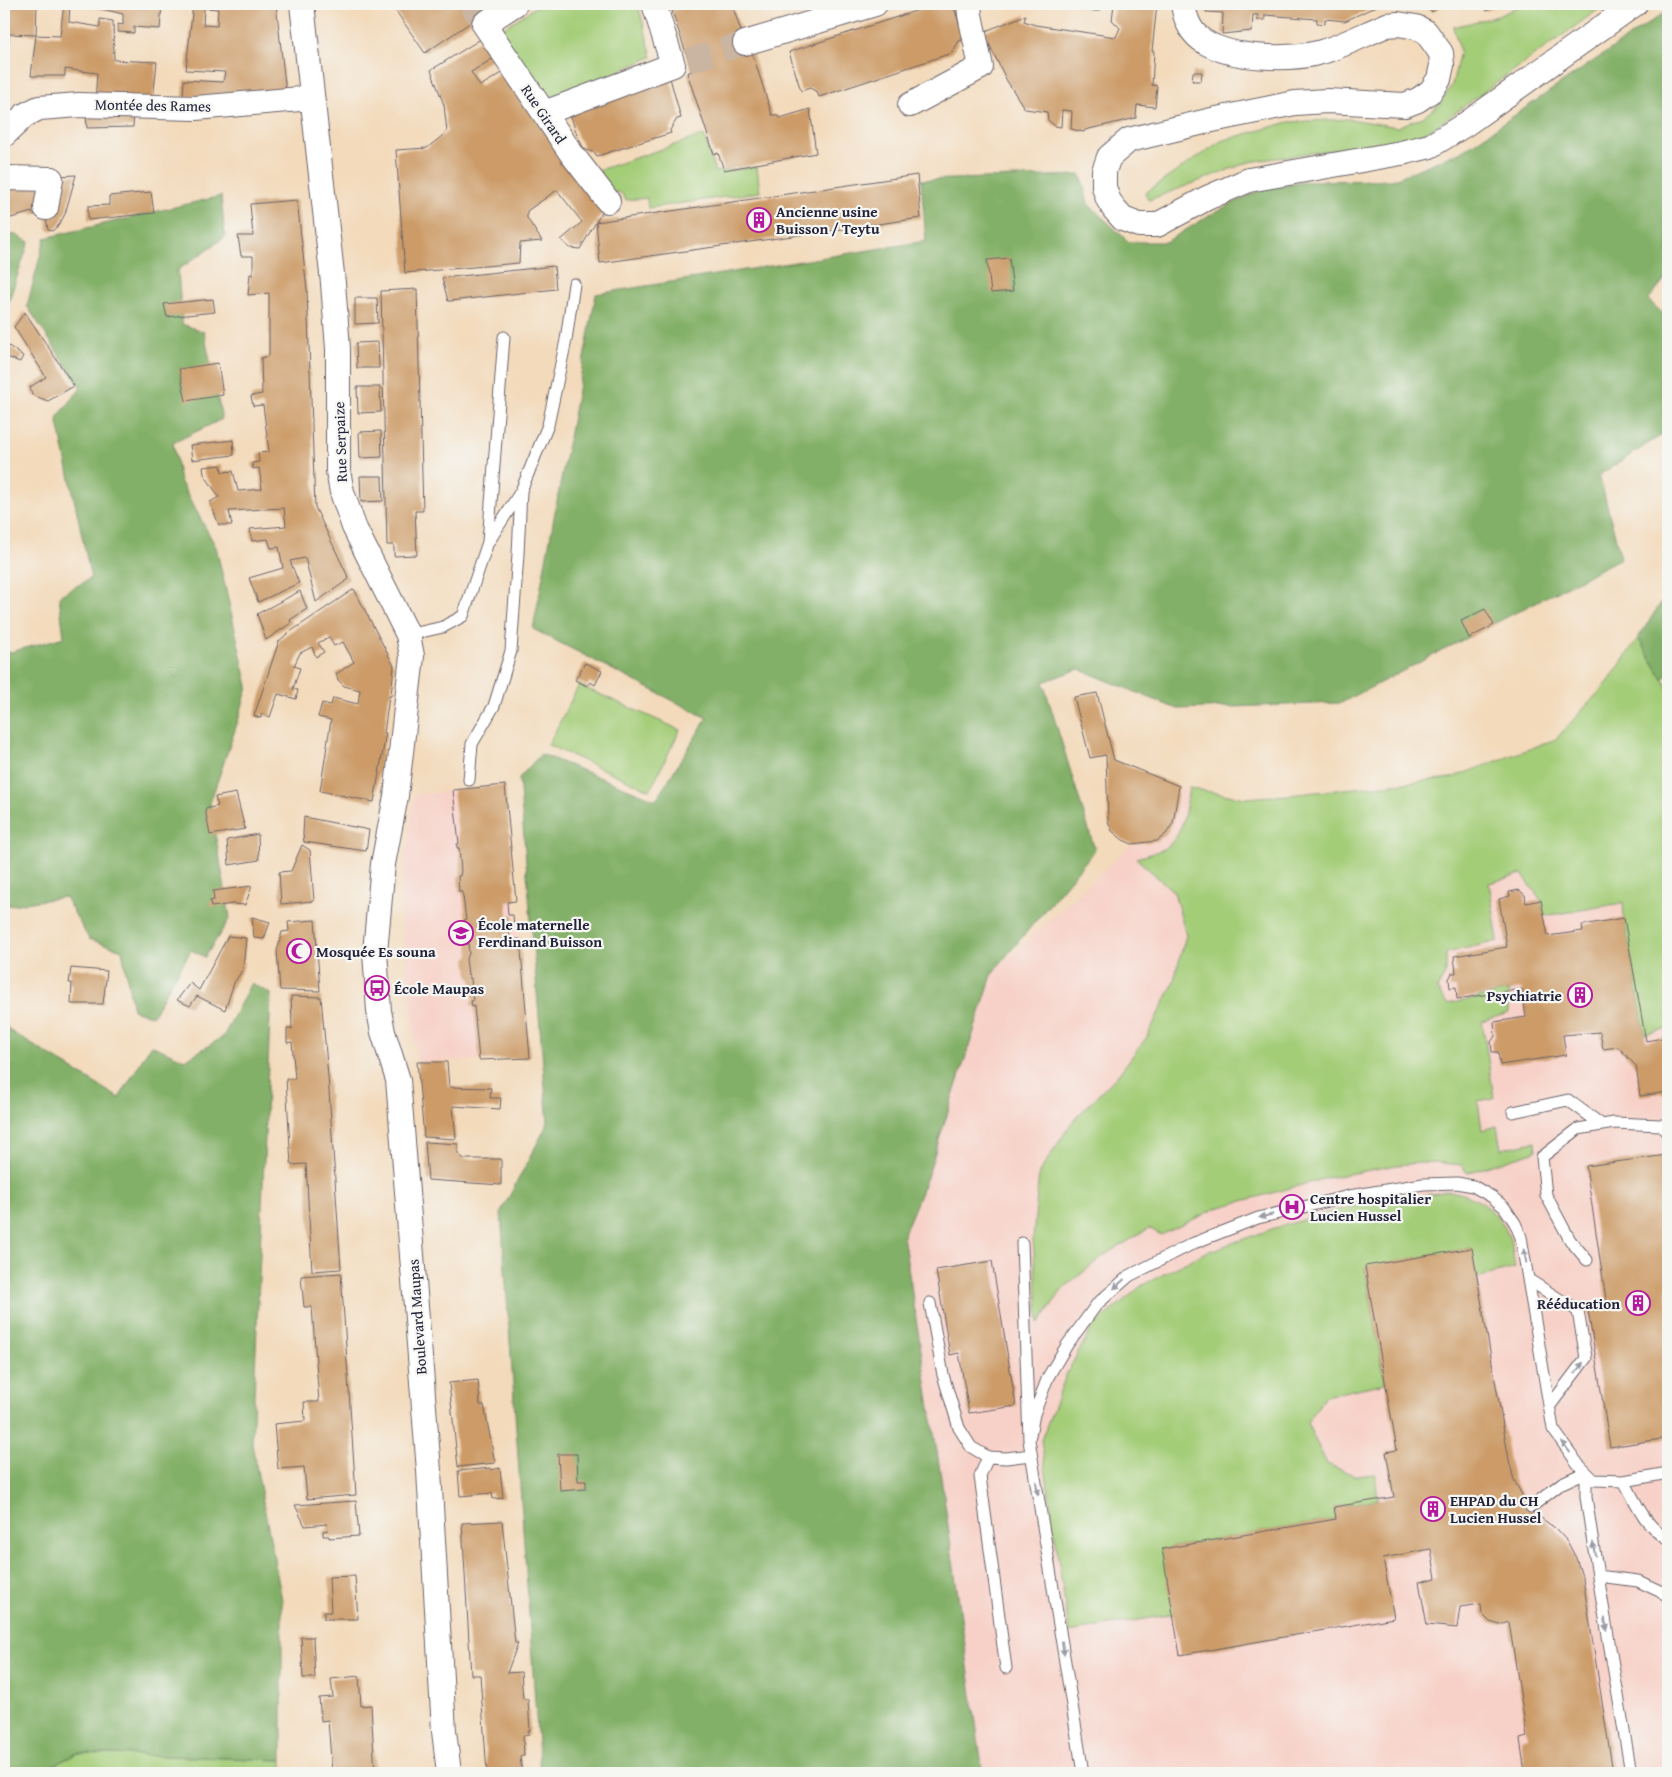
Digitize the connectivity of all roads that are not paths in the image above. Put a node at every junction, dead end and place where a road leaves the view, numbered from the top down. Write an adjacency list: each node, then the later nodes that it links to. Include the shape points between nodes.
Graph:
1 (302, 4): 11 (street, Rue Serpaize)
2 (515, 4): 13 (street, Rue Girard, via 484,24)
3 (654, 4): 13 (street, via 681,63)
4 (874, 4): 10 (street)
5 (969, 4): 12 (street, via 981,67)
6 (1083, 4): 9 (lane)
7 (1183, 4): 8 (street, via 1194,33 1221,50 1270,58 1293,58 1320,53 1386,25 1398,24 1426,32 1441,52 1442,65 1439,79 1431,91 1405,105 1327,101 1295,103 1128,140 1108,157 1104,187 1114,209 1124,219 1139,225 1157,225 1249,180 1430,146)
8 (1635, 4)
9 (1097, 5)
10 (744, 43)
11 (312, 98): 14 (street, Montée des Rames, via 196,108 79,104 38,108 25,115); 22 (street, Rue Serpaize, via 338,349 338,471 354,527)
12 (910, 105)
13 (544, 113): 16 (street, Rue Girard)
14 (4, 135)
15 (4, 178): 17 (street, via 51,179)
16 (608, 201)
17 (46, 208)
18 (574, 284): 20 (lane, via 548,425)
19 (504, 337): 21 (lane)
20 (521, 491): 21 (lane); 23 (lane, via 510,651 494,706 472,744)
21 (488, 542): 22 (lane, via 463,616 443,627)
22 (408, 635): 24 (street, Rue Serpaize, via 412,656 396,796)
23 (469, 780)
24 (383, 864): 44 (street, Boulevard Maupas, via 374,952 379,1011 399,1089)
25 (1513, 1112): 26 (lane, via 1568,1100)
26 (1602, 1125): 27 (lane, via 1661,1125); 29 (lane, via 1578,1129 1542,1157 1546,1195 1570,1240)
27 (1668, 1134)
28 (1022, 1243): 33 (lane)
29 (1587, 1260)
30 (1529, 1280): 32 (lane); 32 (lane, one-way to 30, via 1586,1358 1578,1311); 33 (lane, one-way to 33, via 1522,1237 1515,1223 1504,1207 1473,1186 1423,1184 1349,1196 1258,1218 1194,1243 1129,1276 1097,1304 1048,1377 1034,1414)
31 (930, 1303): 35 (lane, via 943,1374 959,1428 971,1447)
32 (1549, 1406): 36 (lane, one-way to 32, via 1553,1429)
33 (1029, 1440): 34 (lane)
34 (1031, 1455): 35 (lane); 45 (lane, one-way to 45)
35 (988, 1457): 43 (lane, via 980,1476)
36 (1586, 1472): 38 (lane, via 1594,1480); 39 (lane, via 1562,1483); 41 (lane, one-way to 36, via 1586,1497)
37 (1668, 1473): 38 (lane)
38 (1624, 1481): 40 (lane, via 1643,1517)
39 (1531, 1507)
40 (1668, 1540)
41 (1598, 1576): 42 (lane, via 1638,1580); 46 (lane, one-way to 46)
42 (1668, 1595)
43 (1006, 1668)
44 (449, 1773)
45 (1083, 1773)
46 (1631, 1773)

